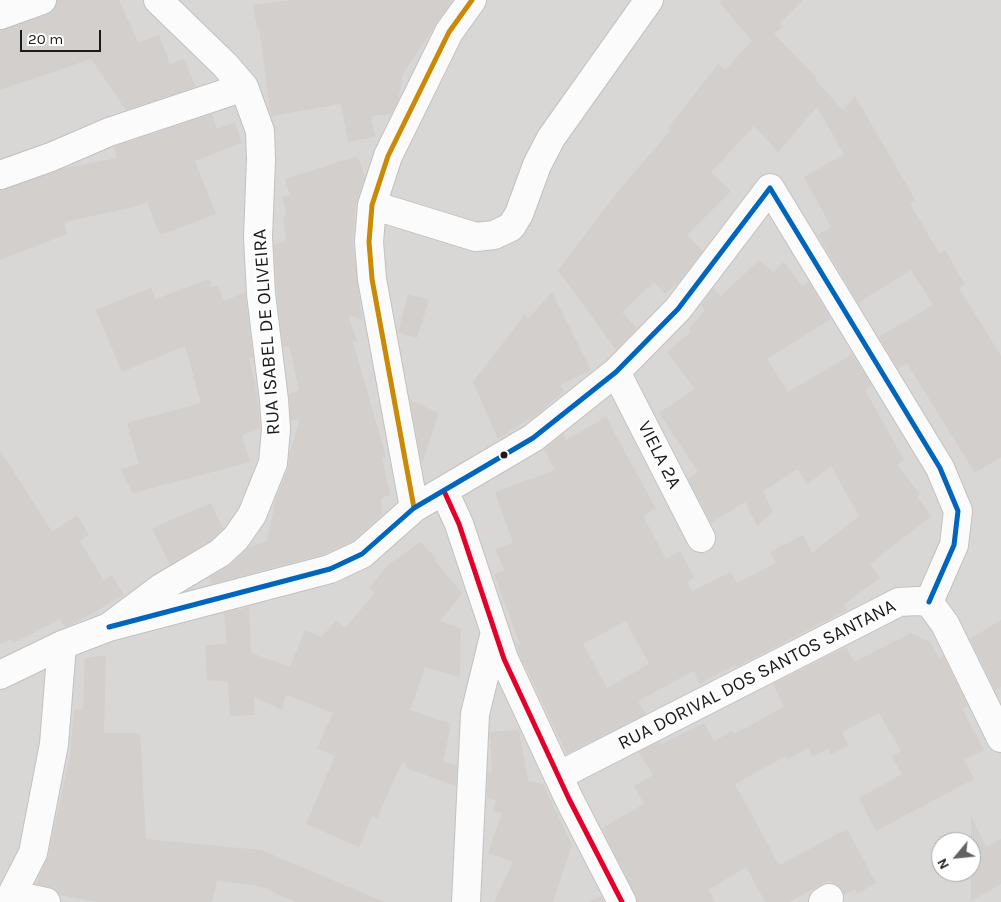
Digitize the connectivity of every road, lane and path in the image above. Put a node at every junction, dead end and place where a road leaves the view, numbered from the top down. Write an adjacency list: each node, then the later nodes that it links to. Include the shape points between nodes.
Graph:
1 (42, 0): 5 (street)
2 (158, 0): 6 (street, RUA ISABEL DE OLIVEIRA)
3 (472, 0): 8 (street, via 450,32 388,156)
4 (649, 0): 8 (street, via 552,138 511,227 494,235 476,237)
5 (0, 15)
6 (244, 87): 7 (street, via 109,132); 14 (street, RUA ISABEL DE OLIVEIRA, via 260,131 262,159 258,237 276,429 273,463 252,516 236,538 220,553 161,588)
7 (0, 175)
8 (372, 205): 11 (street, via 369,242 372,279)
9 (616, 372): 10 (street, via 534,438); 12 (street, VIELA 2A); 13 (street, via 678,309 770,188 940,468 958,511 954,545)
10 (444, 491): 11 (street); 15 (street, via 460,524)
11 (414, 508): 14 (street, via 362,554 330,569)
12 (701, 538)
13 (929, 602): 18 (street, via 945,624); 19 (street, RUA DORIVAL DOS SANTOS SANTANA, via 899,602)
14 (109, 627): 16 (street, RUA ISABEL DE OLIVEIRA)
15 (495, 632): 19 (street, via 504,659); 22 (street, via 475,714)
16 (62, 645): 17 (street, RUA ISABEL DE OLIVEIRA); 20 (street, via 54,744 33,853)
17 (0, 675)
18 (1001, 738)
19 (558, 776): 23 (street)
20 (10, 899): 21 (street)
21 (46, 902)
22 (466, 902)
23 (622, 902)

